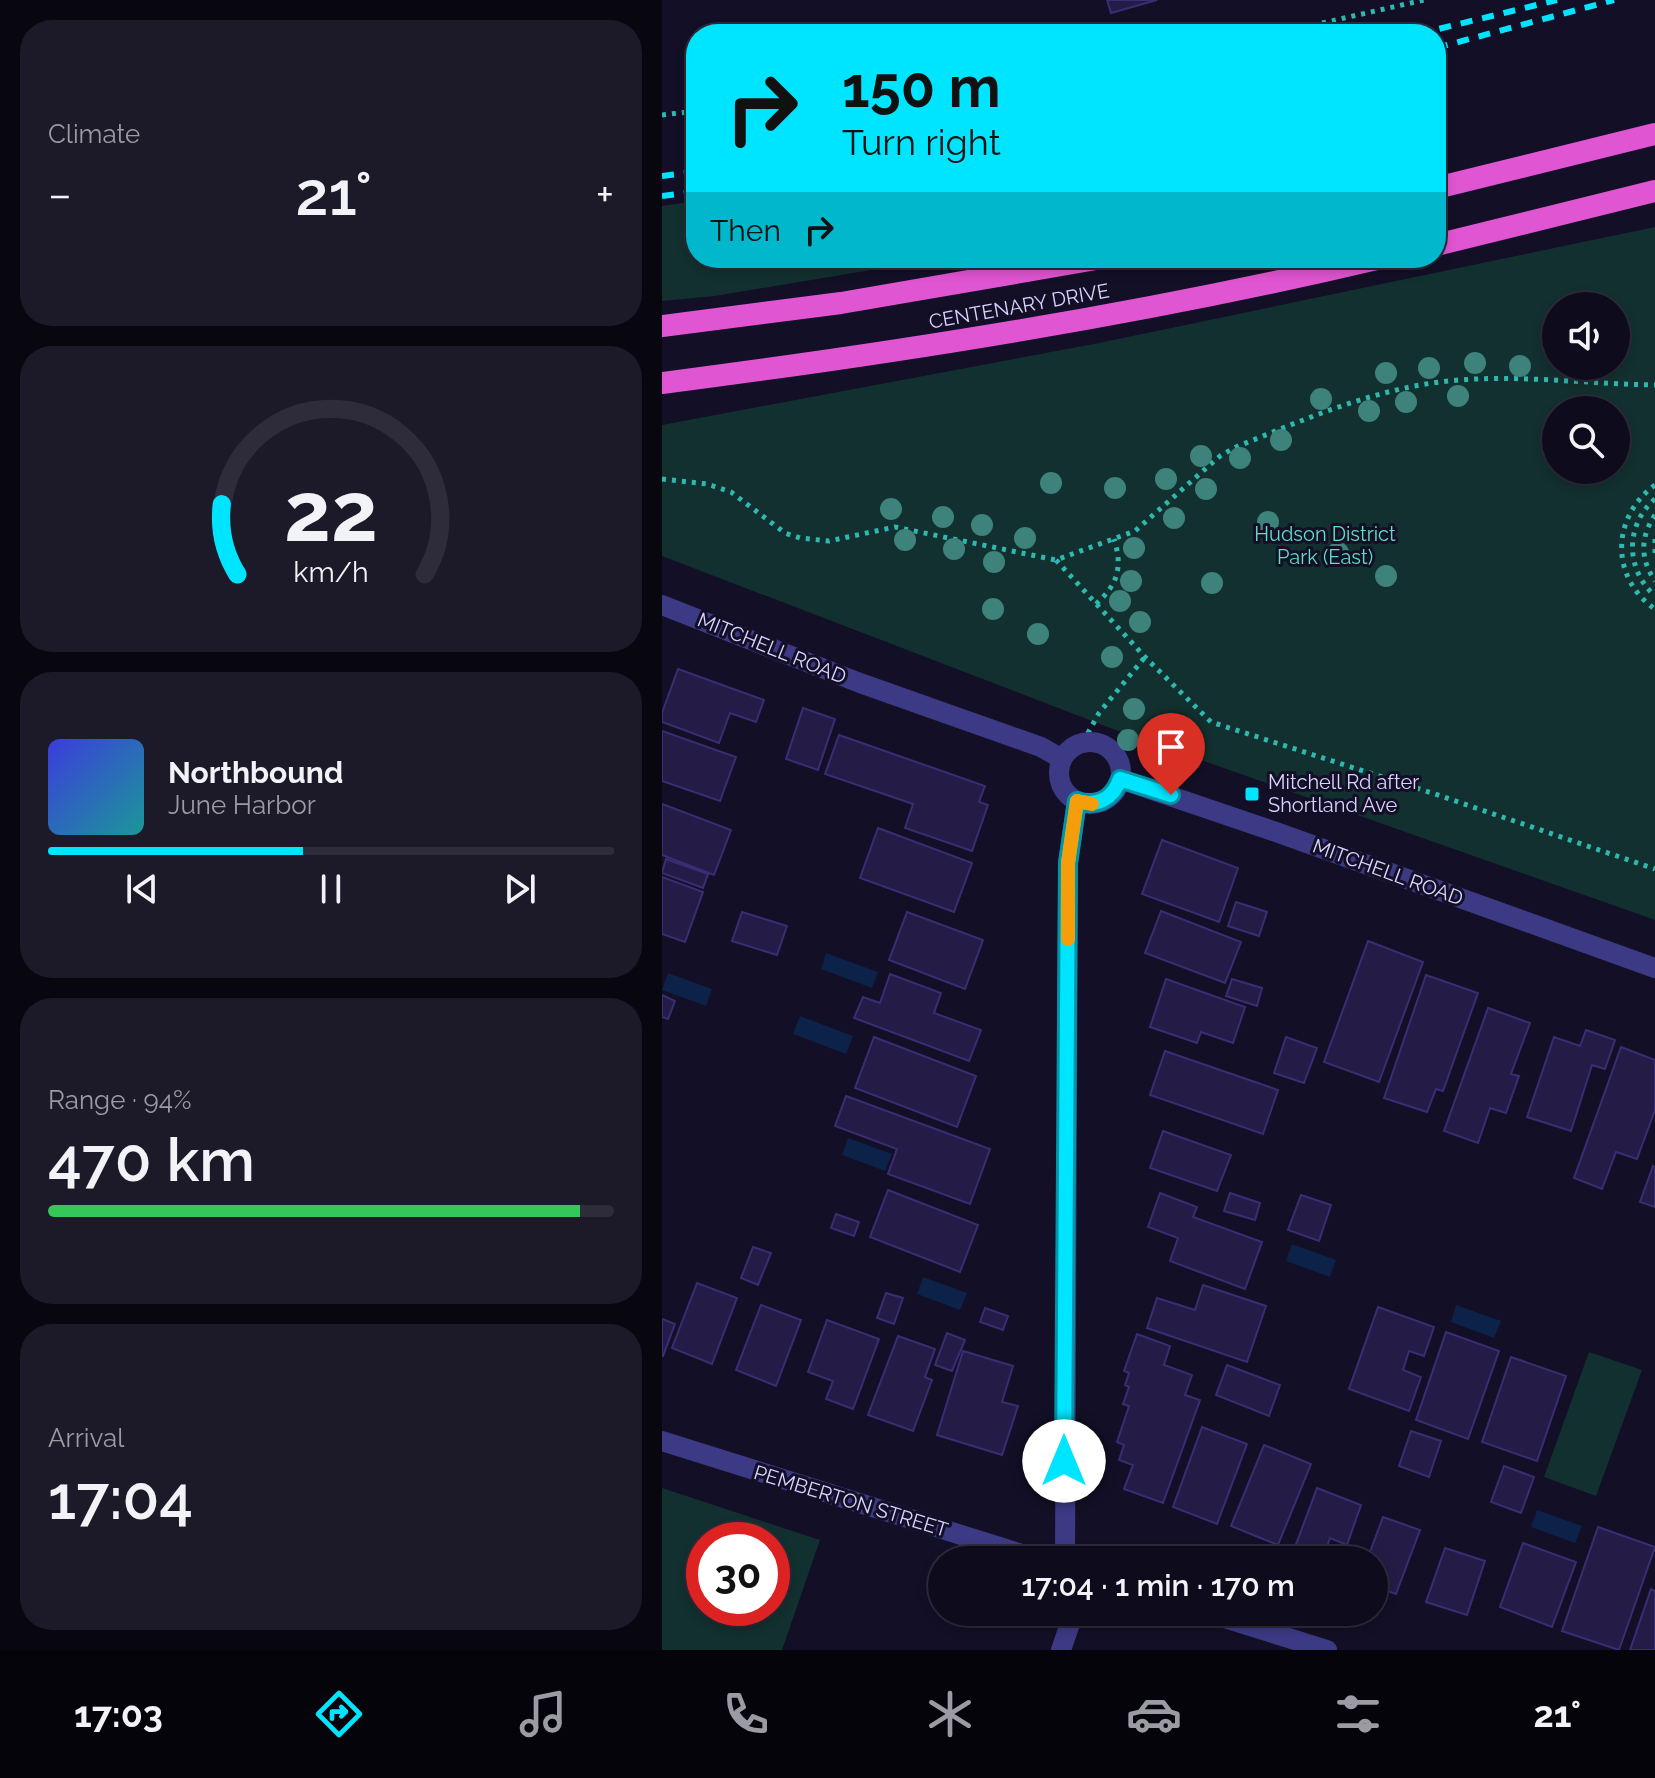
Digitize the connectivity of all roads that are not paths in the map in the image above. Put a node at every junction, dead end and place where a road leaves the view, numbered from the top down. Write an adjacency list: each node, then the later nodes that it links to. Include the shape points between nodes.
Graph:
1 (1655, 134): 2 (highway)
2 (1446, 186)
3 (1655, 191): 4 (highway)
4 (1446, 243)
5 (1044, 268): 7 (highway, CENTENARY DRIVE, via 841,303)
6 (1335, 268): 8 (highway, CENTENARY DRIVE, via 1052,325)
7 (662, 326)
8 (662, 383)
9 (662, 605): 10 (street, MITCHELL ROAD)
10 (1062, 759): 11 (street, via 1083,742 1103,744 1118,759); 12 (street, via 1061,783)
11 (1120, 779): 12 (street, via 1104,800); 13 (street, MITCHELL ROAD)
12 (1077, 801): 16 (street, via 1068,863)
13 (1655, 968)
14 (662, 1441): 15 (street, PEMBERTON STREET)
15 (996, 1546)
16 (1065, 1546)
17 (1069, 1626): 19 (street)
18 (1250, 1626): 20 (street)
19 (1061, 1650)
20 (1327, 1650)

